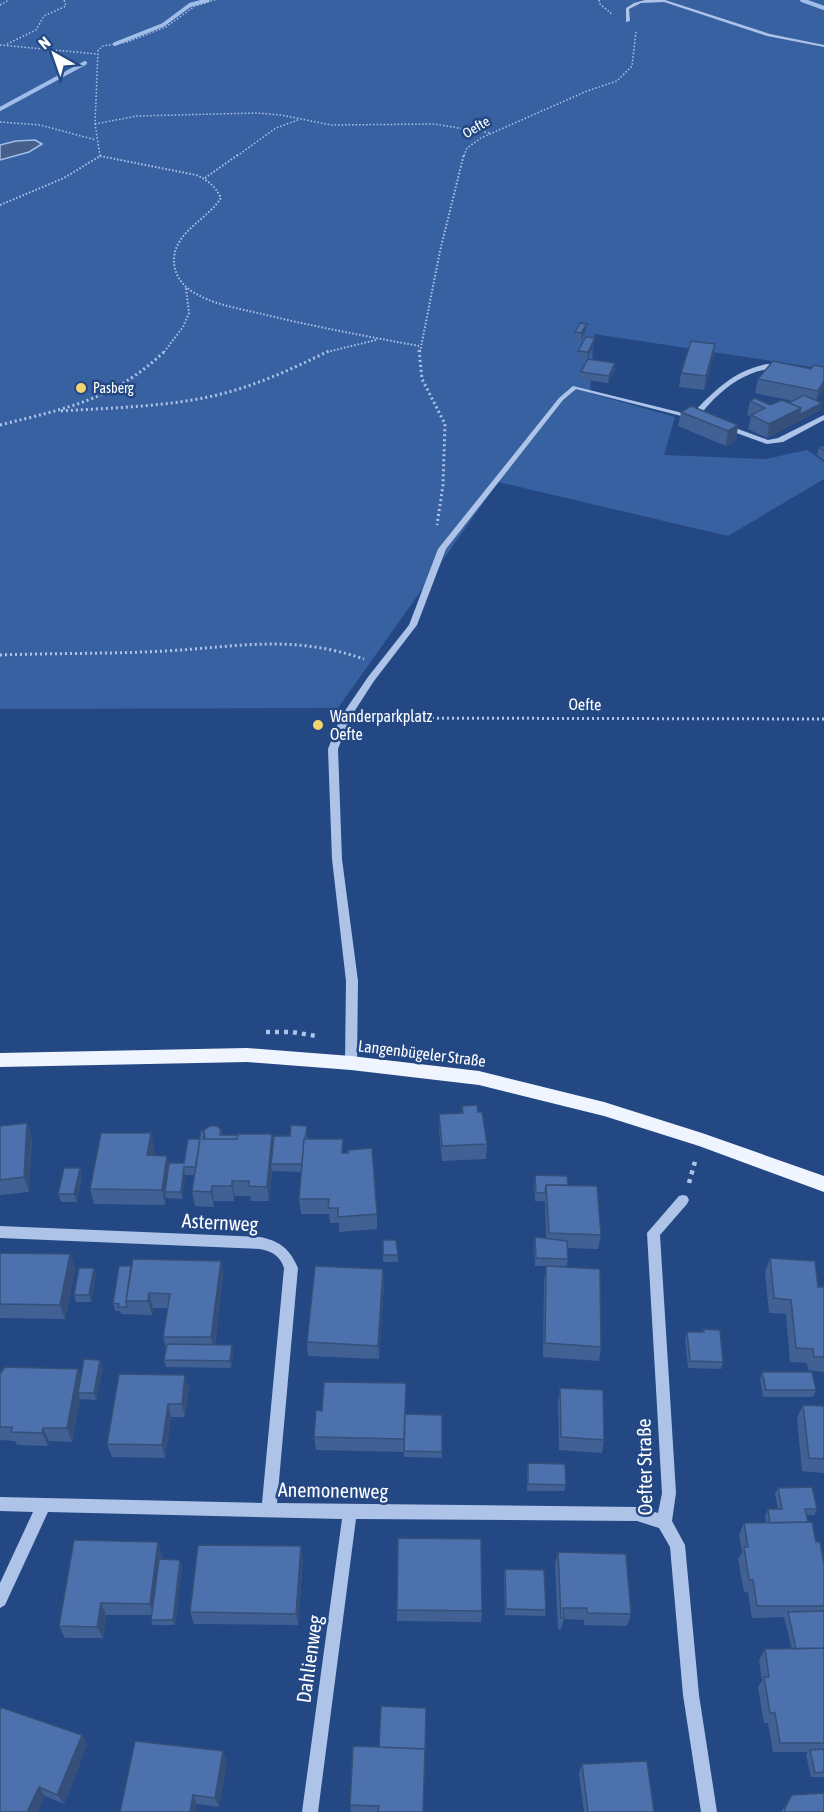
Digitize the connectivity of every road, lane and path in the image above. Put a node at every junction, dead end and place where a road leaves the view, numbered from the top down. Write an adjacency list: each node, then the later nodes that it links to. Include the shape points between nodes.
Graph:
1 (9, 0): 4 (path)
2 (64, 0): 6 (path, via 66,6 44,16 36,30)
3 (215, 0): 8 (path, via 195,6 166,27 127,42 103,46)
4 (0, 4)
5 (628, 21): 7 (street, via 627,9 632,5 664,1 769,35); 12 (path, Oefte, via 637,34 632,66 617,81)
6 (2, 45): 8 (path)
7 (824, 46)
8 (97, 54): 11 (path)
9 (299, 120): 11 (path, via 255,112 116,118); 12 (path, via 340,126 430,122); 15 (path, via 276,128)
10 (0, 122): 13 (path, via 40,125)
11 (95, 124): 13 (path)
12 (491, 133): 19 (path, Oefte, via 467,148 461,162)
13 (96, 140): 14 (path)
14 (100, 156): 15 (path); 16 (path, via 70,176)
15 (205, 178): 17 (path, via 221,198 217,207 193,224 179,243 176,275)
16 (0, 205)
17 (186, 288): 18 (path, via 217,302 304,325); 21 (path, via 189,313 158,359 99,397)
18 (379, 339): 19 (path); 21 (path, via 335,348 240,389 168,404)
19 (419, 346): 27 (path, Oefte, via 422,379 446,424 443,485 435,534)
20 (787, 367): 22 (street, via 745,371 728,381)
21 (61, 411): 26 (path)
22 (693, 417): 24 (street); 27 (street, via 575,387 561,399)
23 (824, 417): 25 (street, via 780,440 767,442)
24 (704, 420)
25 (714, 424)
26 (0, 425)
27 (442, 549): 29 (street, via 414,626)
28 (0, 655): 29 (path, via 167,651 280,643 340,650)
29 (381, 667): 30 (street)
30 (345, 718): 31 (path, Oefte); 33 (street, via 333,749 337,859 352,981)
31 (824, 719)
32 (0, 1060): 33 (main road, Langenbügeler Straße, via 248,1055)
33 (351, 1063): 34 (main road, Langenbügeler Straße, via 478,1078 604,1109)
34 (702, 1140): 35 (main road, Langenbügeler Straße); 36 (path)
35 (824, 1184)
36 (683, 1200): 42 (street, Oefter Straße, via 653,1233 669,1493)
37 (0, 1232): 40 (street, Asternweg, via 260,1243 276,1246 286,1255 291,1268)
38 (0, 1504): 39 (street, Anemonenweg)
39 (44, 1505): 40 (street, Anemonenweg); 43 (street)
40 (269, 1509): 41 (street, Anemonenweg)
41 (350, 1512): 42 (street, Anemonenweg, via 636,1514); 44 (street, Dahlienweg)
42 (664, 1522): 45 (street, Oefter Straße, via 677,1545 690,1695)
43 (0, 1600)
44 (310, 1812)
45 (709, 1812)

